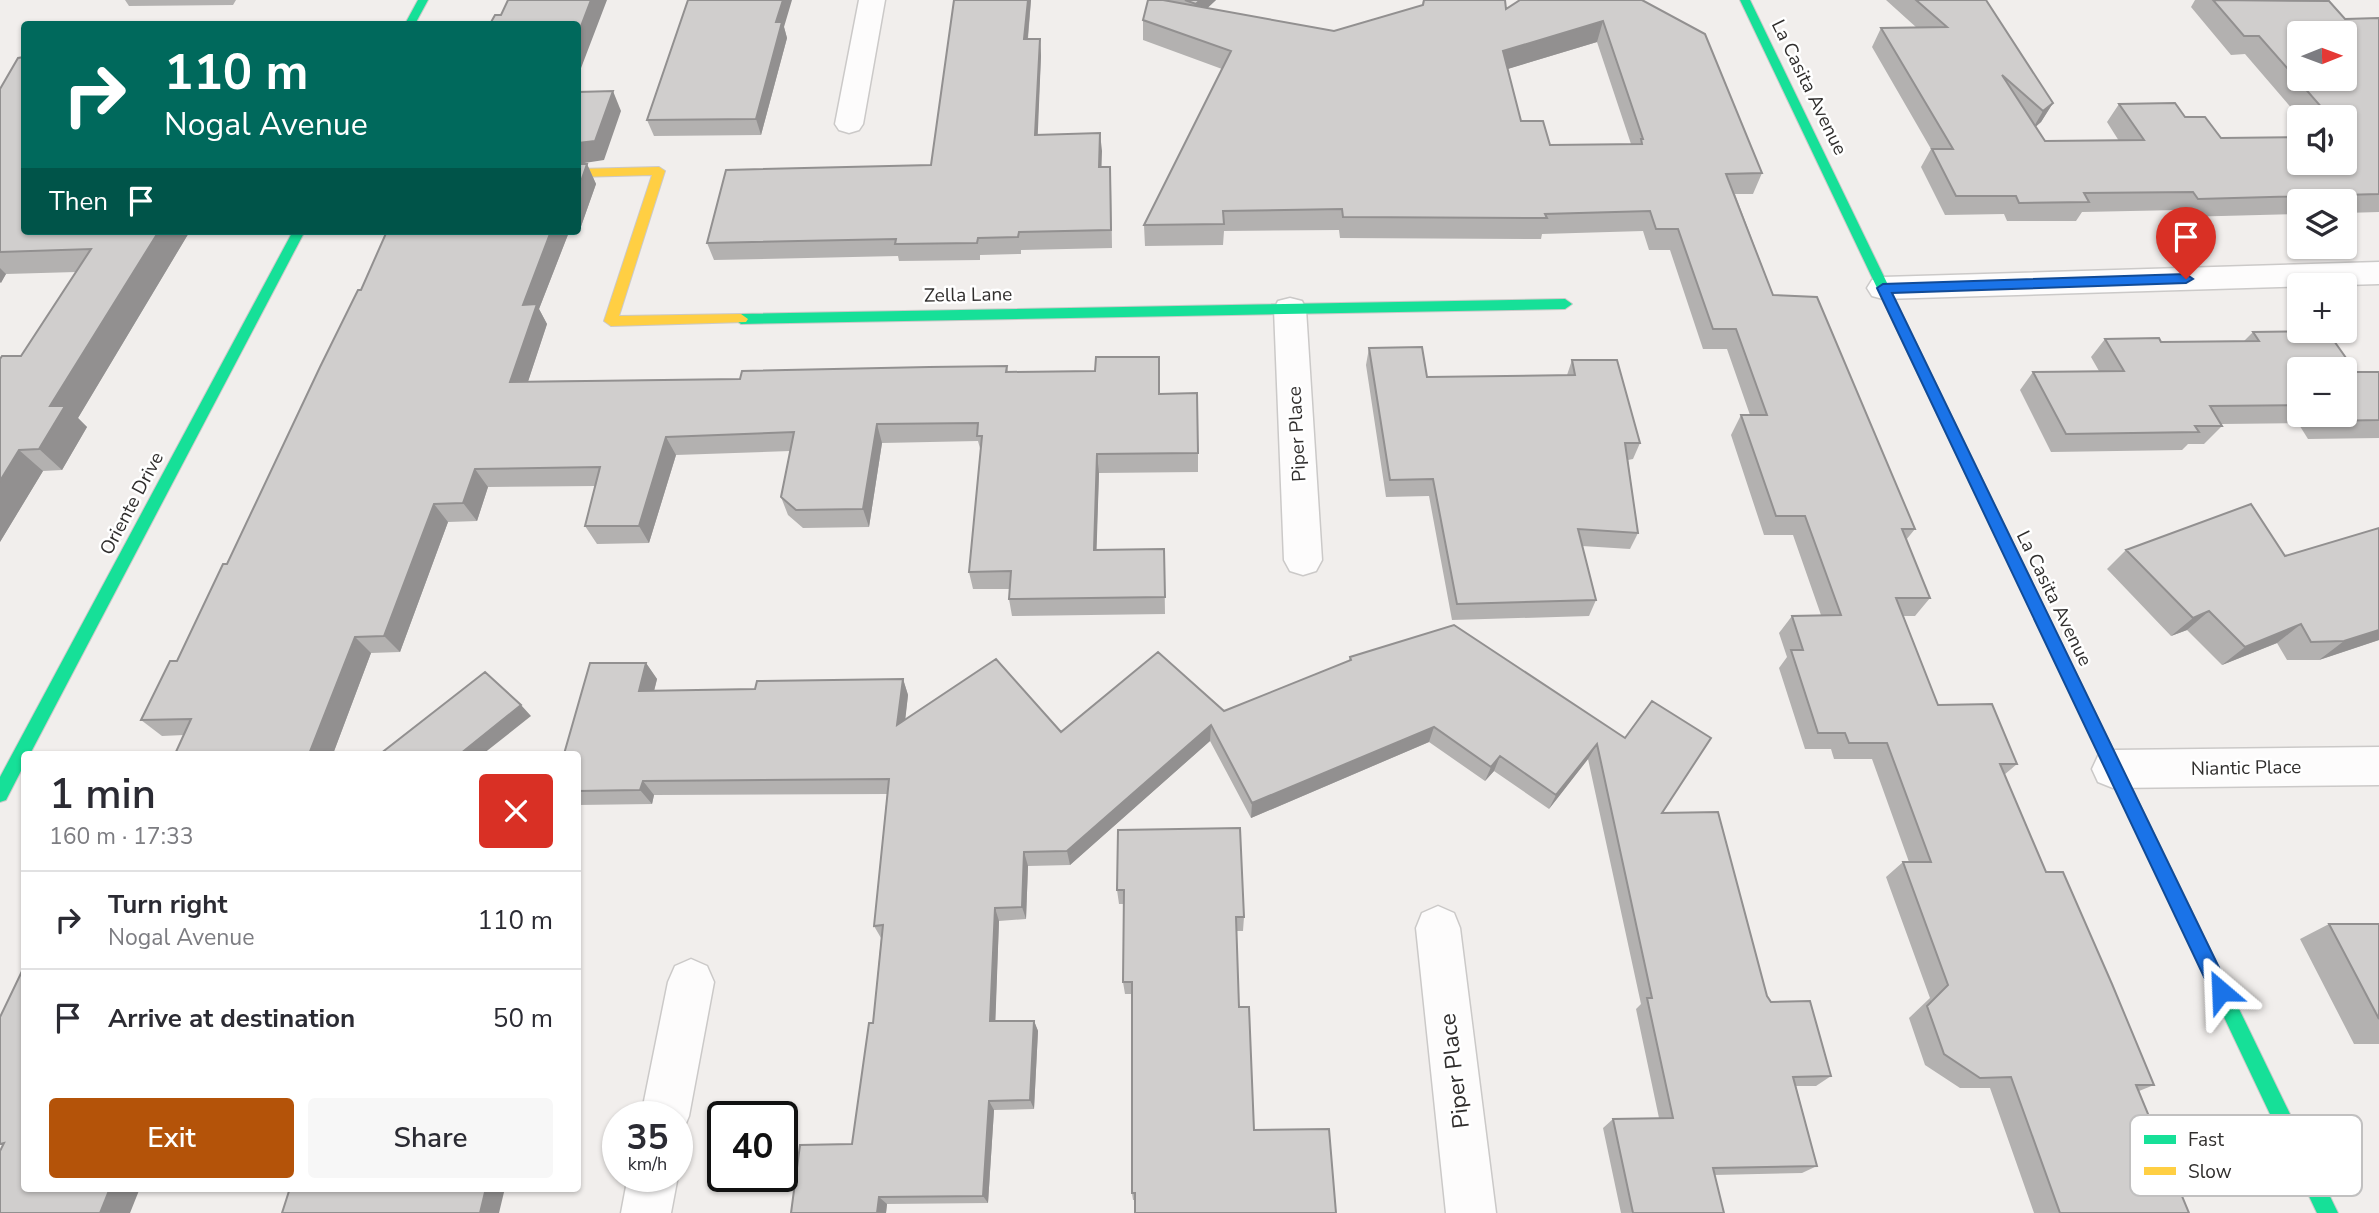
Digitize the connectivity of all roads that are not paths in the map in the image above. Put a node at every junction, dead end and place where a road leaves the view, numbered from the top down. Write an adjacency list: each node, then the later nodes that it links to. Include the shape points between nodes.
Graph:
1 (423, 0): 4 (street)
2 (872, 0): 5 (street)
3 (1745, 0): 9 (street, La Casita Avenue)
4 (412, 21)
5 (849, 124)
6 (581, 173): 11 (street, Zella Lane, via 659,171 611,321)
7 (297, 235): 13 (street, Oriente Drive)
8 (2379, 273): 9 (street)
9 (1883, 288): 16 (street, La Casita Avenue)
10 (1564, 304): 11 (street, Zella Lane)
11 (1290, 309): 12 (street, Piper Place)
12 (1303, 560)
13 (23, 751)
14 (21, 754): 17 (street, Oriente Drive)
15 (2379, 766): 16 (street, Niantic Place)
16 (2113, 769): 21 (street, La Casita Avenue)
17 (0, 794)
18 (1438, 928): 25 (street, Piper Place)
19 (691, 982): 20 (street)
20 (668, 1101)
21 (2281, 1115)
22 (650, 1192): 24 (street)
23 (2320, 1196): 26 (street, La Casita Avenue)
24 (646, 1213)
25 (1471, 1213)
26 (2328, 1213)

